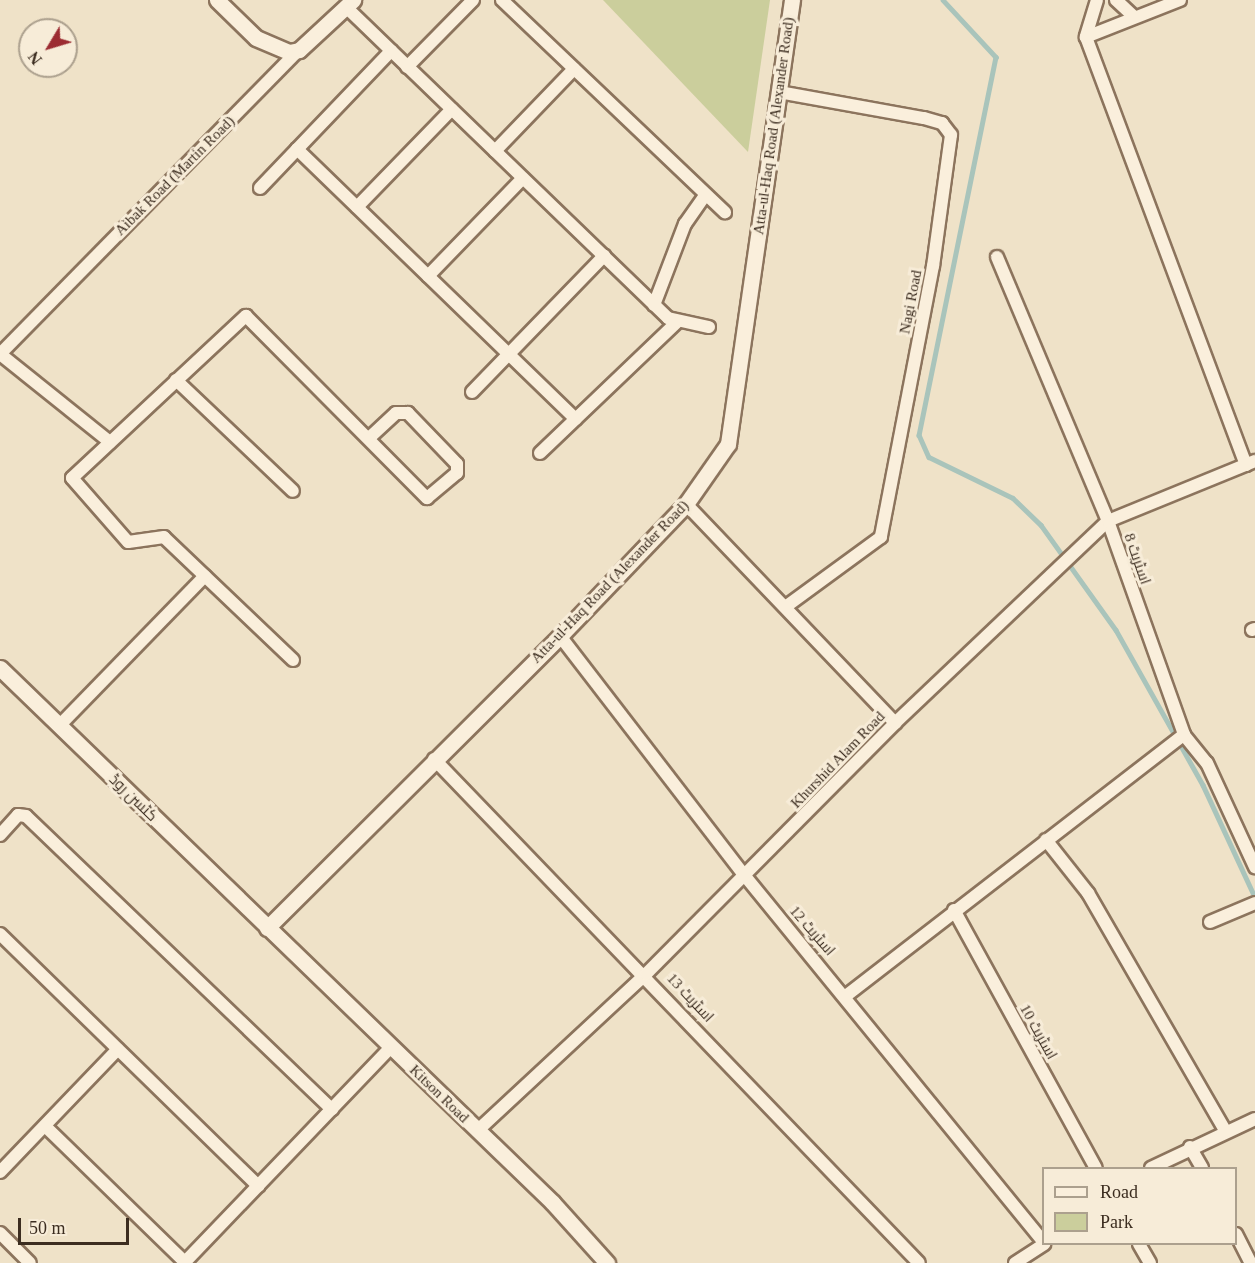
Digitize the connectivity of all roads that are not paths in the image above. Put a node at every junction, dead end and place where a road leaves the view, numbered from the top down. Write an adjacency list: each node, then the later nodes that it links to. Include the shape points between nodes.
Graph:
1 (217, 0): 11 (street, via 270,48)
2 (474, 0): 13 (street)
3 (502, 0): 14 (street)
4 (792, 0): 15 (street, Atta-ul-Haq Road (Alexander Road))
5 (1097, 0): 10 (street)
6 (1116, 0): 9 (street)
7 (1180, 0): 9 (street)
8 (349, 4): 11 (street, Aibak Road (Martin Road)); 12 (street)
9 (1133, 16): 10 (street)
10 (1086, 37): 38 (street)
11 (299, 50): 30 (street, Aibak Road (Martin Road))
12 (391, 51): 13 (street); 17 (street)
13 (407, 67): 16 (street)
14 (574, 69): 18 (street); 21 (street)
15 (779, 92): 40 (street, Atta-ul-Haq Road (Alexander Road), via 728,444); 43 (street, Nagi Road, via 924,118 942,123 951,135 933,266 882,537)
16 (452, 109): 18 (street); 22 (street)
17 (297, 149): 20 (street); 22 (street)
18 (495, 151): 19 (street)
19 (523, 178): 24 (street); 26 (street)
20 (260, 188)
21 (705, 195): 23 (street); 27 (street, via 685,224)
22 (357, 207): 26 (street)
23 (725, 212)
24 (604, 256): 27 (street); 31 (street)
25 (997, 257): 41 (street, اسٹریٹ 8)
26 (428, 276): 31 (street)
27 (654, 305): 28 (street)
28 (676, 323): 29 (street); 34 (street)
29 (709, 327)
30 (0, 354): 36 (street)
31 (509, 354): 33 (street); 34 (street)
32 (177, 380): 35 (street, via 246,316); 36 (street); 39 (street)
33 (472, 393)
34 (576, 419): 37 (street)
35 (369, 438): 35 (street, via 396,413 408,414 457,464 457,472 427,498)
36 (110, 442): 42 (street, via 72,483 128,542 158,534)
37 (540, 453)
38 (1251, 463): 41 (street, Khurshid Alam Road)
39 (293, 492)
40 (686, 504): 43 (street); 44 (street, Atta-ul-Haq Road (Alexander Road))
41 (1108, 521): 47 (street, Khurshid Alam Road); 49 (street, اسٹریٹ 8)
42 (205, 576): 45 (street); 48 (street)
43 (788, 605): 47 (street)
44 (560, 636): 50 (street, Atta-ul-Haq Road (Alexander Road)); 54 (street, اسٹریٹ 12)
45 (293, 660)
46 (0, 668): 48 (street, کٹسن روڈ)
47 (895, 723): 54 (street, Khurshid Alam Road)
48 (59, 726): 58 (street, کٹسن روڈ)
49 (1183, 736): 52 (street); 53 (street, اسٹریٹ 8, via 1207,763)
50 (434, 759): 58 (street, Atta-ul-Haq Road (Alexander Road)); 60 (street, اسٹریٹ 13)
51 (0, 835): 64 (street, via 18,815 26,816)
52 (1046, 840): 56 (street); 68 (street, via 1088,893)
53 (1255, 867)
54 (745, 876): 60 (street, Khurshid Alam Road); 61 (street, اسٹریٹ 12)
55 (1252, 904): 57 (street)
56 (954, 910): 61 (street); 70 (street, اسٹریٹ 10)
57 (1210, 922)
58 (267, 928): 62 (street, Kitson Road)
59 (2, 941): 63 (street)
60 (646, 974): 67 (street, Khurshid Alam Road); 83 (street, اسٹریٹ 13)
61 (848, 995): 77 (street, اسٹریٹ 12)
62 (391, 1047): 64 (street); 67 (street, Kitson Road)
63 (118, 1049): 66 (street); 74 (street)
64 (332, 1109): 74 (street)
65 (1255, 1119): 68 (street)
66 (45, 1126): 73 (street); 80 (street)
67 (477, 1131): 82 (street, Kitson Road)
68 (1226, 1132): 69 (street)
69 (1190, 1147): 71 (street); 72 (street)
70 (1095, 1167)
71 (1153, 1167)
72 (1201, 1167)
73 (0, 1172)
74 (258, 1186): 80 (street)
75 (0, 1233): 81 (street)
76 (1237, 1236): 86 (street)
77 (1042, 1240)
78 (1042, 1244): 84 (street)
79 (1140, 1245): 85 (street)
80 (185, 1262)
81 (30, 1263)
82 (607, 1263)
83 (919, 1263)
84 (1015, 1263)
85 (1150, 1263)
86 (1251, 1263)

